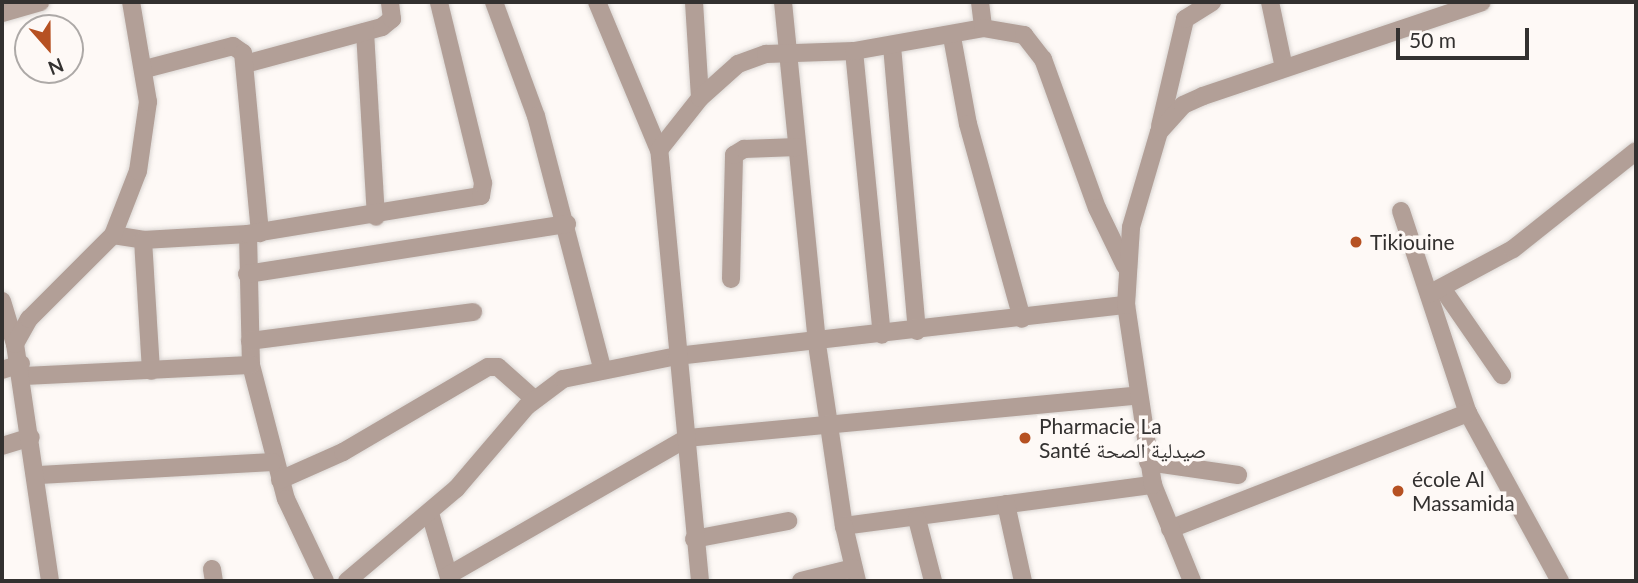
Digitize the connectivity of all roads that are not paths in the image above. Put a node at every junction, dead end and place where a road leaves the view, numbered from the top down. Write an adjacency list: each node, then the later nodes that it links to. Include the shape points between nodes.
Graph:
1 (40, 2): 14 (street)
2 (124, 2): 3 (street)
3 (131, 2): 23 (street)
4 (390, 2): 16 (street, via 388,24)
5 (439, 2): 30 (street, via 483,190 454,205)
6 (494, 2): 31 (street)
7 (597, 2): 27 (street)
8 (694, 2): 24 (street)
9 (783, 2): 20 (street)
10 (980, 2): 15 (street)
11 (1212, 2): 25 (street, via 1185,19)
12 (1270, 2): 22 (street)
13 (1482, 2): 22 (street)
14 (2, 13)
15 (983, 28): 17 (street); 35 (street, via 1004,27 1035,44)
16 (365, 32): 21 (street); 30 (street)
17 (953, 37): 18 (street); 42 (street, via 968,124)
18 (892, 46): 19 (street); 43 (street)
19 (854, 51): 20 (street); 44 (street)
20 (787, 55): 24 (street, via 752,57); 26 (street)
21 (245, 64): 23 (street, via 233,46); 32 (street)
22 (1283, 68): 25 (street, via 1183,105)
23 (145, 69): 33 (street, via 149,102 140,161)
24 (700, 98): 27 (street)
25 (1159, 132): 35 (street)
26 (797, 147): 37 (street, via 744,149 734,156); 47 (street)
27 (659, 150): 48 (street)
28 (1636, 151): 38 (street, via 1513,249)
29 (1401, 211): 38 (street)
30 (376, 217): 32 (street)
31 (567, 224): 36 (street); 50 (street)
32 (254, 234): 34 (street); 36 (street)
33 (113, 235): 34 (street); 46 (street, via 29,319)
34 (143, 240): 53 (street)
35 (1125, 266): 40 (street)
36 (247, 274): 45 (street)
37 (731, 279)
38 (1435, 291): 54 (street); 57 (street)
39 (2, 301): 46 (street)
40 (1126, 305): 42 (street); 55 (street)
41 (474, 312): 45 (street)
42 (1022, 319): 43 (street)
43 (917, 331): 44 (street)
44 (882, 335): 47 (street)
45 (250, 341): 49 (street)
46 (15, 344): 52 (street)
47 (817, 344): 48 (street); 58 (street)
48 (677, 356): 50 (street); 60 (street)
49 (251, 365): 53 (street); 62 (street)
50 (602, 368): 56 (street, via 564,379)
51 (2, 370): 52 (street)
52 (22, 370): 53 (street); 59 (street)
53 (151, 371)
54 (1502, 375)
55 (1139, 395): 58 (street); 63 (street)
56 (534, 399): 66 (street, via 498,367 488,367 343,452); 69 (street)
57 (1468, 412): 73 (street); 85 (street)
58 (830, 428): 60 (street); 72 (street)
59 (31, 437): 61 (street); 64 (street)
60 (687, 438): 74 (street); 76 (street)
61 (2, 446)
62 (273, 462): 64 (street); 66 (street)
63 (1148, 462): 65 (street); 67 (street)
64 (39, 475): 77 (street)
65 (1238, 475)
66 (279, 480): 78 (street)
67 (1153, 485): 68 (street); 73 (street)
68 (1006, 505): 70 (street); 83 (street)
69 (430, 513): 76 (street); 79 (street)
70 (917, 519): 72 (street); 82 (street)
71 (788, 521): 74 (street)
72 (844, 526): 75 (street)
73 (1170, 528): 84 (street)
74 (694, 539): 80 (street)
75 (855, 574): 81 (street)
76 (449, 578)
77 (50, 581)
78 (325, 581)
79 (347, 581)
80 (700, 581)
81 (801, 581)
82 (933, 581)
83 (1023, 581)
84 (1192, 581)
85 (1560, 581)

